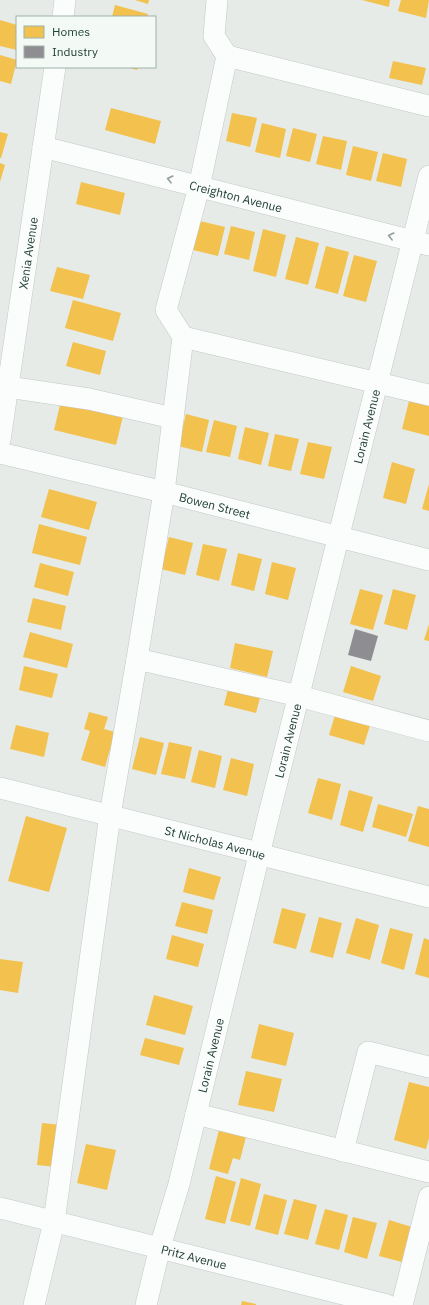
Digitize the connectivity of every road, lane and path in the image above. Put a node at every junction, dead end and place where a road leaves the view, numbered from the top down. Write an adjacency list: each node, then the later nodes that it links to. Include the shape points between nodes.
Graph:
1 (65, 0): 3 (street)
2 (217, 0): 4 (street, via 214,36)
3 (63, 16)
4 (227, 56): 6 (street); 9 (street)
5 (55, 68): 7 (street, Xenia Avenue)
6 (429, 106)
7 (43, 147): 9 (street, Creighton Avenue, one-way to 7); 13 (street, Xenia Avenue)
8 (429, 176): 10 (street, Lorain Avenue)
9 (199, 186): 10 (street, Creighton Avenue, one-way to 9); 11 (street, via 166,310)
10 (421, 243): 12 (street, Lorain Avenue)
11 (183, 338): 12 (street); 15 (street)
12 (378, 382): 14 (street); 19 (street, Lorain Avenue)
13 (8, 387): 15 (street, via 89,398); 16 (street, Xenia Avenue)
14 (429, 395)
15 (173, 418): 18 (street)
16 (0, 440)
17 (0, 453): 18 (street, Bowen Street)
18 (164, 492): 19 (street, Bowen Street); 21 (street)
19 (339, 537): 20 (street, Bowen Street); 22 (street, Lorain Avenue)
20 (429, 560)
21 (138, 659): 22 (street); 25 (street)
22 (299, 696): 23 (street); 26 (street, Lorain Avenue)
23 (429, 731)
24 (0, 788): 25 (street, St Nicholas Avenue)
25 (110, 815): 26 (street, St Nicholas Avenue); 34 (street)
26 (260, 853): 27 (street, St Nicholas Avenue); 29 (street, Lorain Avenue)
27 (429, 897)
28 (429, 1067): 30 (street, via 368,1052)
29 (196, 1114): 30 (street); 35 (street, Lorain Avenue)
30 (343, 1151): 31 (street)
31 (429, 1172)
32 (429, 1197): 39 (street)
33 (0, 1208): 34 (street, Pritz Avenue)
34 (54, 1222): 35 (street, Pritz Avenue); 36 (street)
35 (160, 1247): 37 (street, Lorain Avenue); 38 (street, Pritz Avenue)
36 (34, 1305)
37 (146, 1305)
38 (387, 1305)
39 (402, 1305)

